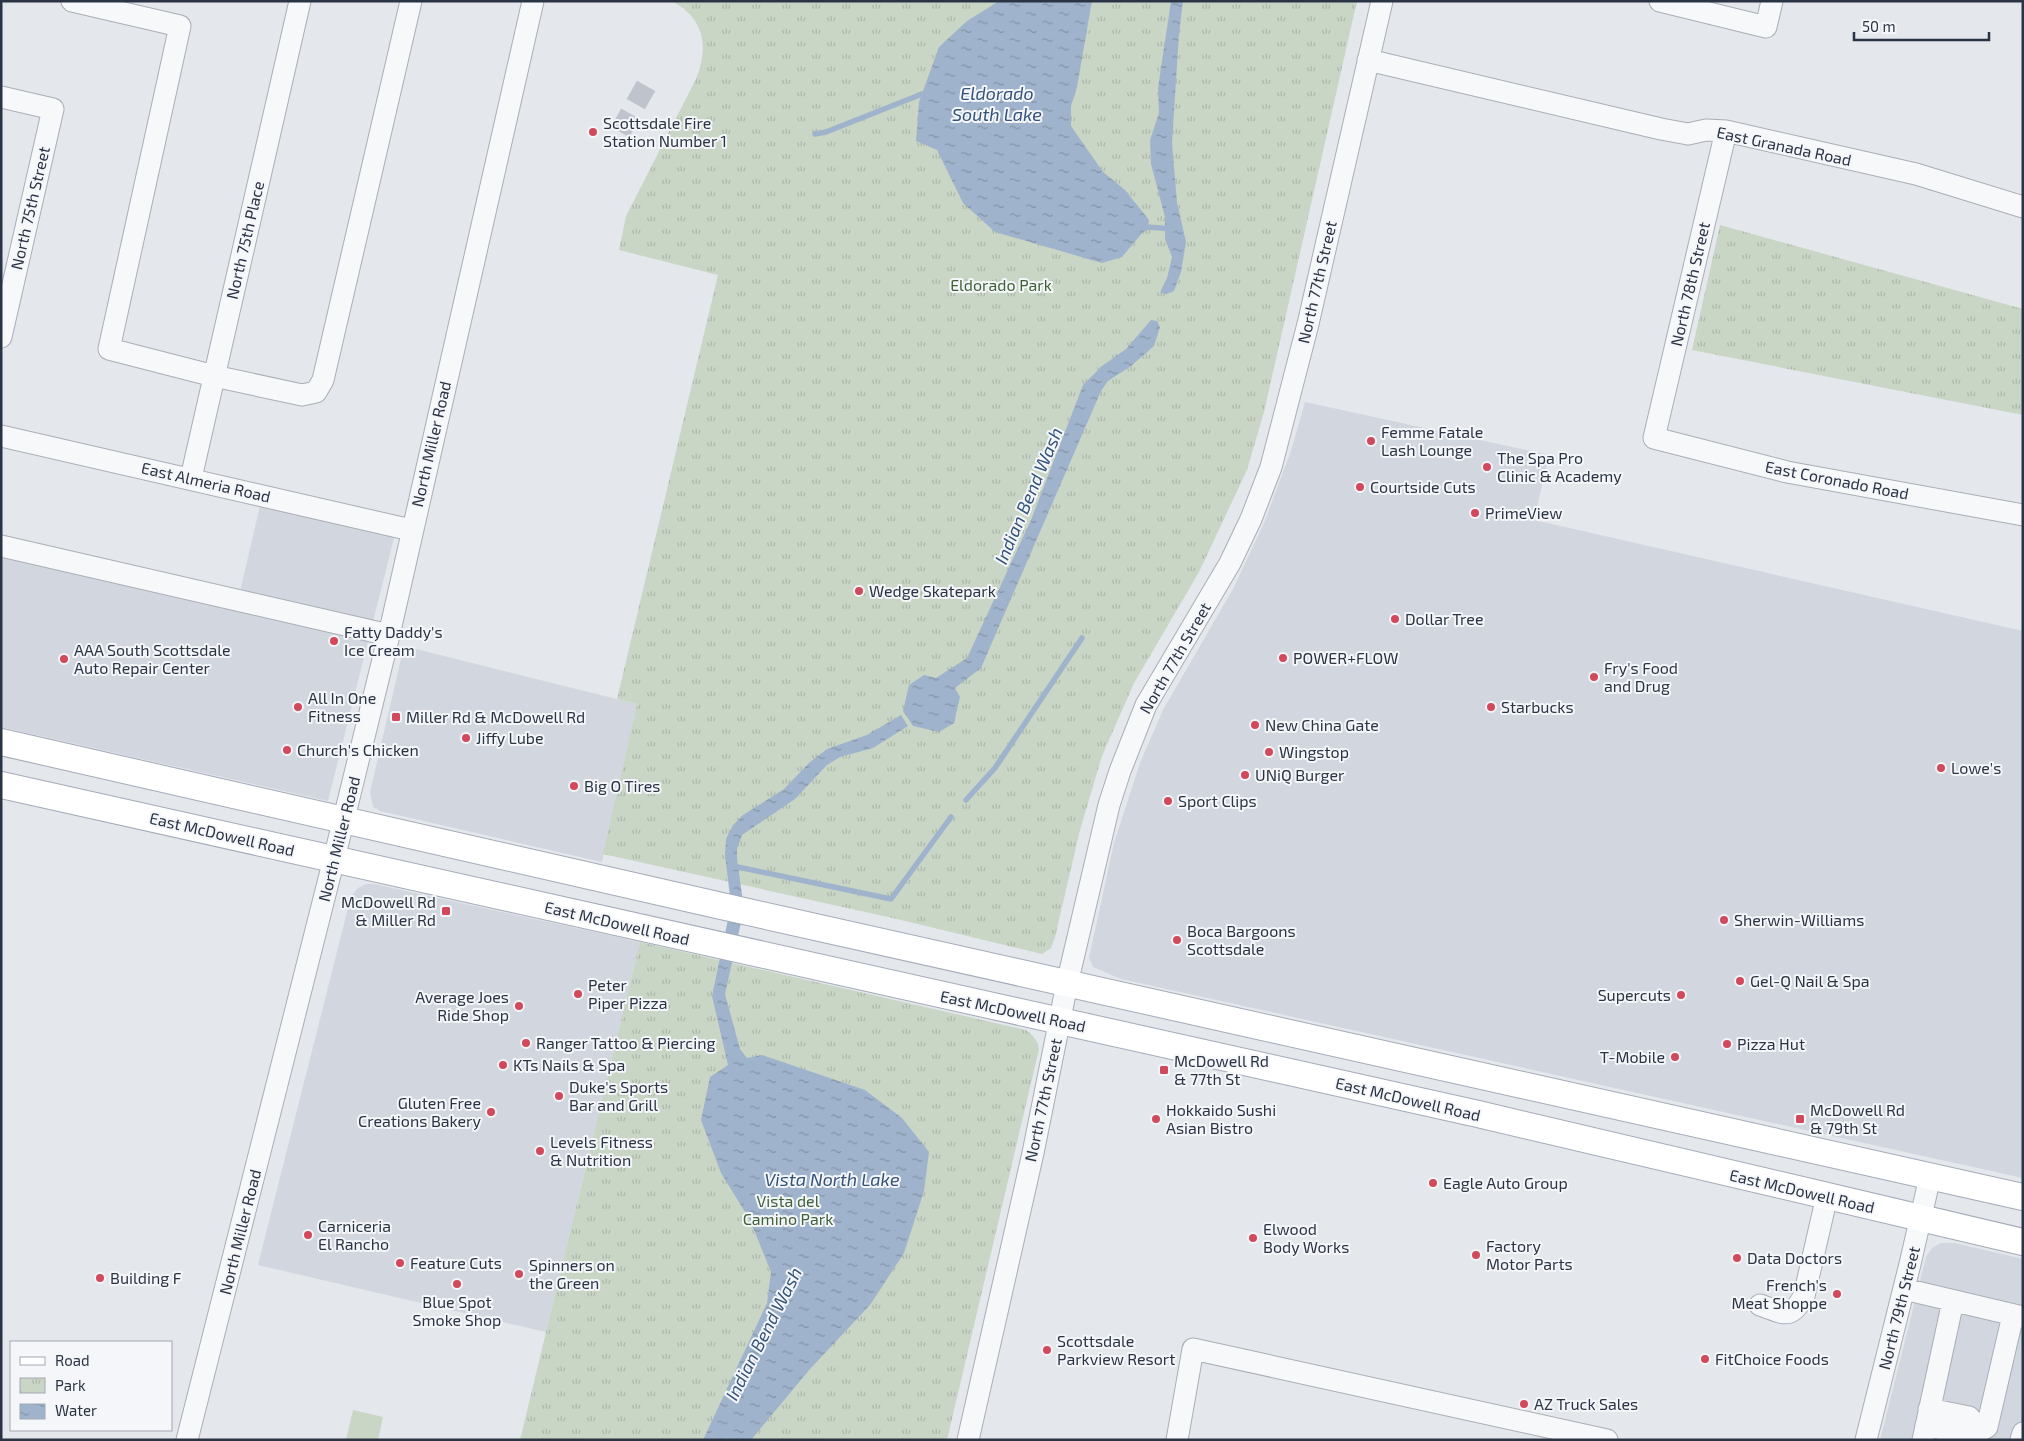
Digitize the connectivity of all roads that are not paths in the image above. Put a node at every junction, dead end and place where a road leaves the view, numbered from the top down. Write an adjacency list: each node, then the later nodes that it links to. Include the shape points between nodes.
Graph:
1 (72, 1): 13 (street, via 180,26 109,349)
2 (300, 1): 13 (street, North 75th Place)
3 (411, 1): 13 (street, via 321,385 316,392 302,395)
4 (533, 1): 18 (street, North Miller Road)
5 (1382, 1): 8 (street, North 77th Street)
6 (1660, 1): 7 (street, via 1766,27)
7 (1772, 1)
8 (1368, 60): 10 (street, East Granada Road, via 1661,130 1688,134 1706,130); 25 (street, North 77th Street, via 1308,324 1271,467 1230,563 1146,705 1110,805)
9 (1, 97): 12 (street, North 75th Street, via 53,109)
10 (1726, 131): 11 (street, East Granada Road, via 1916,174); 15 (street, North 78th Street)
11 (2023, 207)
12 (1, 338)
13 (214, 376): 16 (street, North 75th Place)
14 (1, 436): 16 (street, East Almeria Road)
15 (1654, 438): 17 (street, East Coronado Road, via 1787,472)
16 (191, 478): 18 (street, East Almeria Road)
17 (2023, 515)
18 (411, 530): 20 (street, North Miller Road)
19 (1, 546): 20 (street)
20 (389, 635): 23 (street, North Miller Road)
21 (1, 742): 23 (main road)
22 (1, 785): 24 (main road, East McDowell Road)
23 (344, 819): 24 (street, North Miller Road); 25 (main road)
24 (334, 859): 26 (main road, East McDowell Road); 38 (street, North Miller Road)
25 (1067, 984): 26 (street, North 77th Street); 27 (main road)
26 (1060, 1021): 28 (main road, East McDowell Road); 39 (street, North 77th Street)
27 (1930, 1177): 29 (main road); 30 (street, North 79th Street)
28 (1828, 1196): 30 (main road, East McDowell Road); 34 (street, via 1804,1296 1797,1309 1784,1314)
29 (2023, 1197)
30 (1921, 1219): 31 (main road, East McDowell Road); 32 (street, North 79th Street)
31 (2023, 1242)
32 (1904, 1289): 33 (street); 42 (street, North 79th Street)
33 (1953, 1301): 35 (street); 36 (street)
34 (1760, 1305)
35 (2018, 1316): 36 (street, via 1987,1427 1970,1436)
36 (1926, 1425)
37 (2023, 1433): 43 (street)
38 (187, 1440)
39 (968, 1440)
40 (1177, 1440): 41 (street, via 1193,1349)
41 (1607, 1440)
42 (1866, 1440)
43 (2021, 1440)

